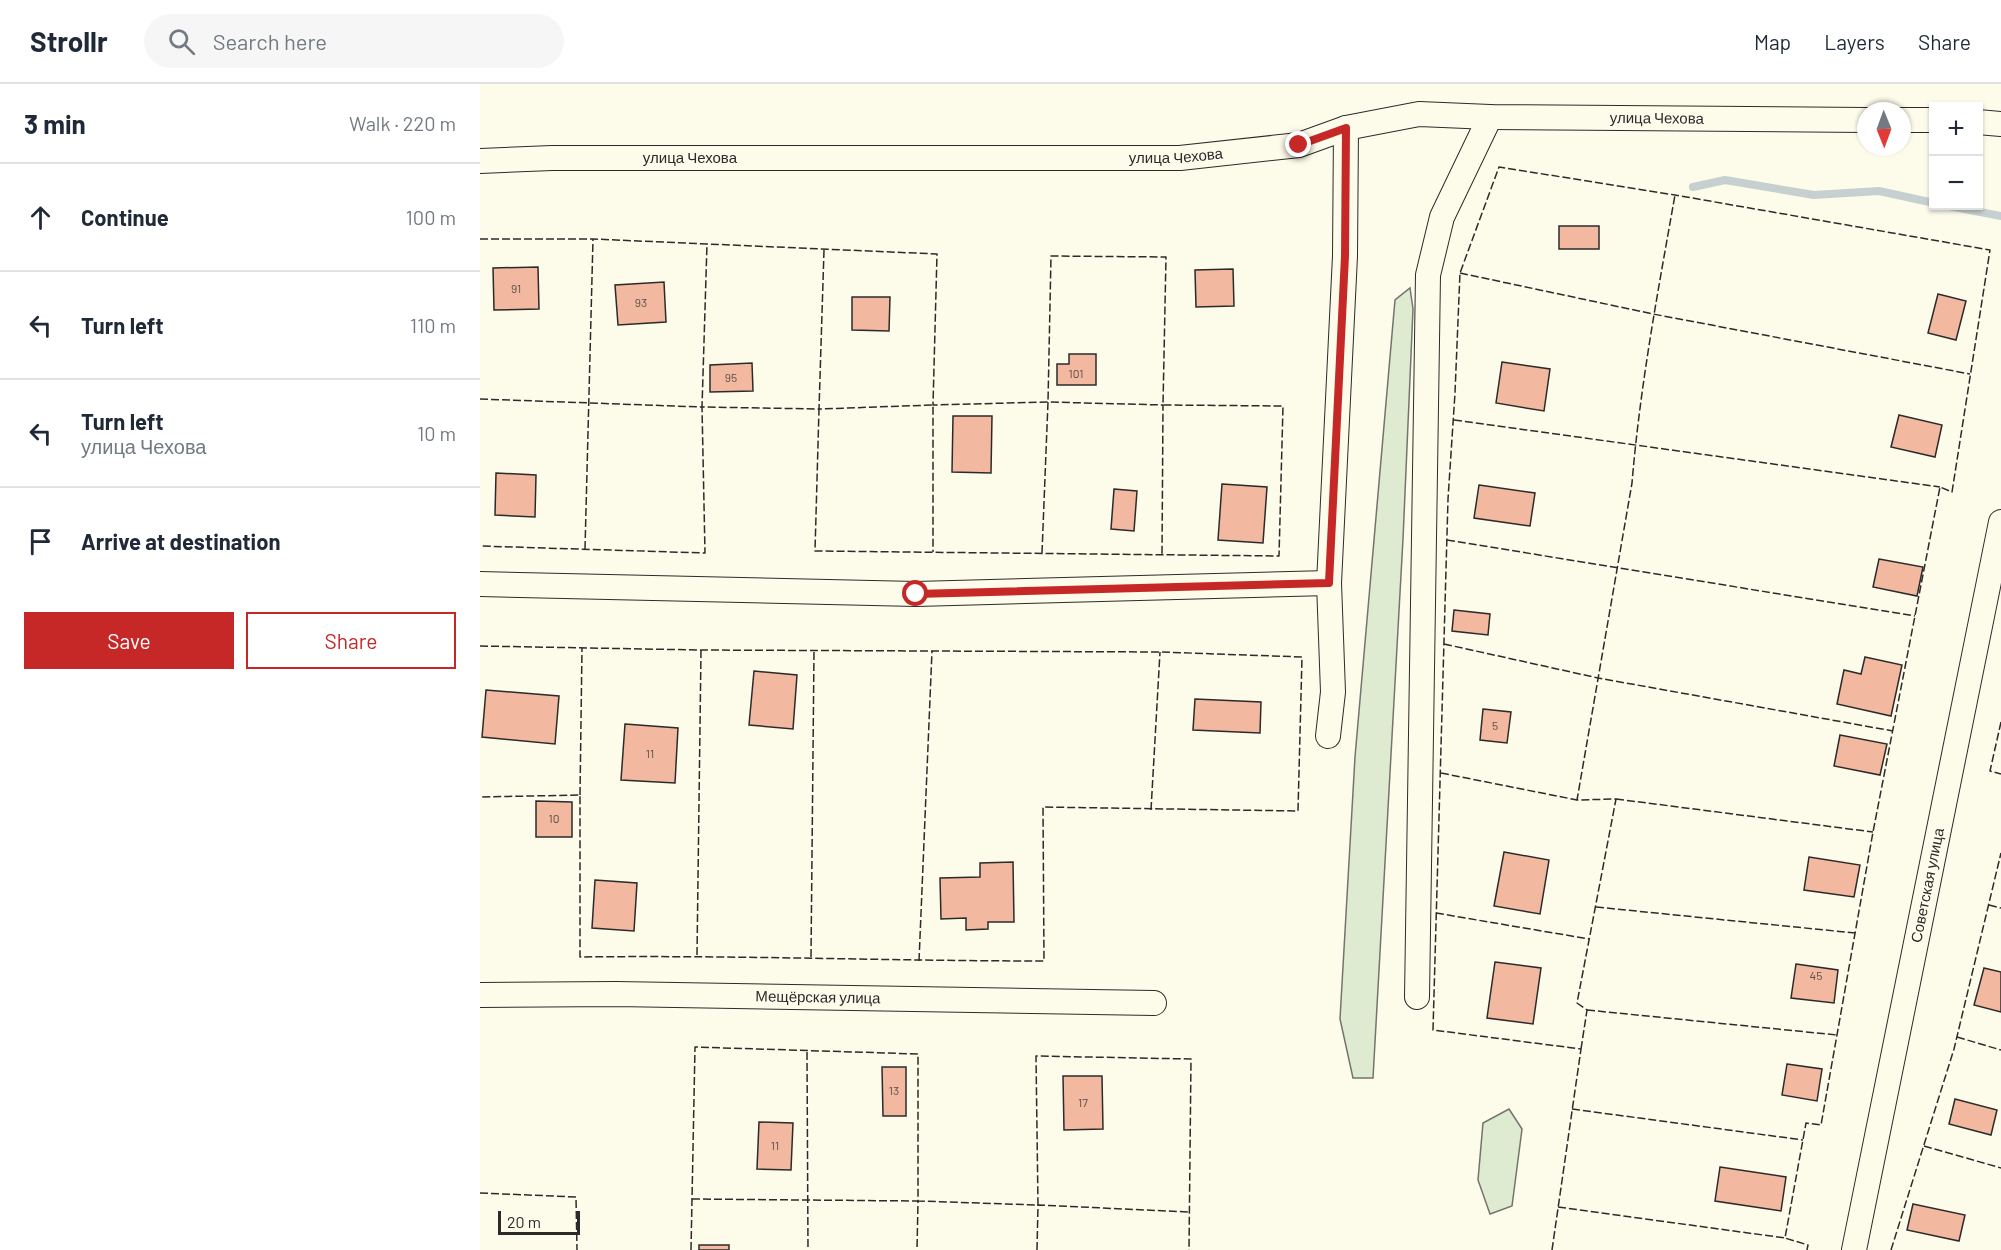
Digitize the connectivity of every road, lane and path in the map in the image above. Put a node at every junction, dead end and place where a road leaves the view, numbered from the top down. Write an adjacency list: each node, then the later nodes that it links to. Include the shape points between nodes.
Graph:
1 (1490, 117): 2 (street, улица Чехова); 7 (street, улица Чехова, via 1419,114); 14 (street, via 1442,217 1428,275)
2 (1857, 120)
3 (1911, 120): 4 (street)
4 (1929, 120)
5 (1983, 122): 6 (street)
6 (2001, 124)
7 (1346, 128): 8 (street, улица Чехова, via 1299,145 1180,158); 10 (street, via 1345,256)
8 (480, 161)
9 (2001, 522): 16 (street, Советская улица)
10 (1329, 583): 11 (street, via 916,594); 12 (street, via 1333,692)
11 (480, 584)
12 (1328, 736)
13 (480, 995): 15 (street, Мещёрская улица)
14 (1417, 997)
15 (1154, 1003)
16 (1854, 1250)

